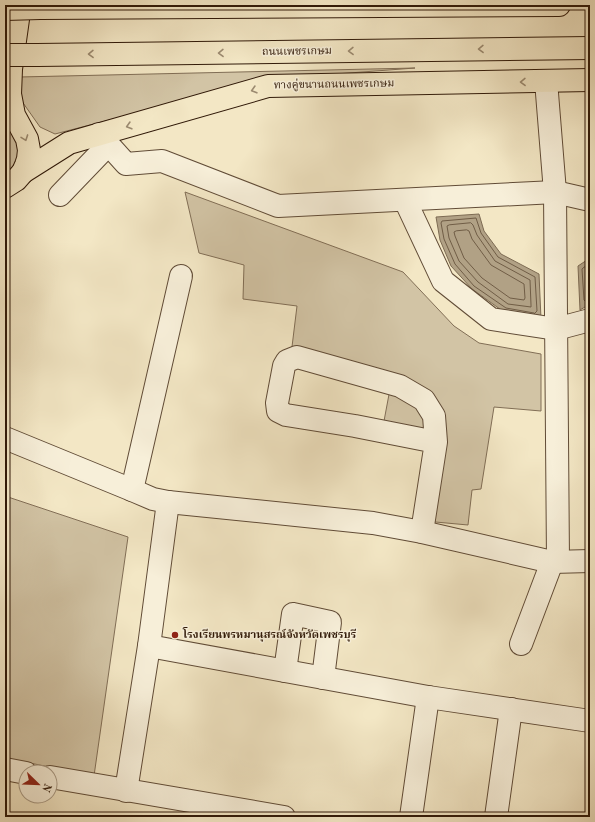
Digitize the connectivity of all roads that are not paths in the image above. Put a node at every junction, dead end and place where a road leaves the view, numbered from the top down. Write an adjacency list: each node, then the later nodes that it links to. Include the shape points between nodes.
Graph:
1 (559, 5): 2 (main road)
2 (30, 7): 3 (main road, bridge); 9 (main road, one-way to 9, via 11,69 10,94 14,115 27,139 29,150)
3 (5, 9)
4 (590, 48): 5 (main road, ถนนเพชรเกษม, one-way to 5, bridge)
5 (5, 55)
6 (590, 80): 7 (main road, ทางคู่ขนานถนนเพชรเกษม)
7 (546, 81): 8 (main road, ทางคู่ขนานถนนเพชรเกษม, one-way to 8, via 268,86); 11 (street)
8 (103, 140): 9 (main road, ทางคู่ขนานถนนเพชรเกษม, via 69,143); 12 (street); 13 (street, via 126,164 162,161 278,206)
9 (23, 172): 10 (main road, ทางคู่ขนานถนนเพชรเกษม)
10 (6, 187)
11 (555, 192): 13 (street); 14 (street); 17 (street)
12 (60, 195)
13 (405, 200): 17 (street, via 443,281 492,319)
14 (590, 200)
15 (181, 276): 20 (street)
16 (590, 320): 17 (street)
17 (556, 329): 23 (street)
18 (5, 438): 20 (street)
19 (436, 442): 19 (street, via 434,416 424,400 400,386 297,356 287,361 284,366 277,403 278,411 286,415); 22 (street)
20 (132, 490): 21 (street)
21 (168, 502): 22 (street, via 373,523); 26 (street)
22 (422, 532): 23 (street)
23 (555, 561): 24 (street); 25 (street)
24 (590, 561)
25 (521, 644)
26 (149, 646): 27 (street); 35 (street)
27 (285, 671): 28 (street); 28 (street, via 293,614 330,622)
28 (323, 678): 29 (street)
29 (428, 697): 30 (street); 37 (street)
30 (511, 709): 31 (street); 38 (street)
31 (590, 721)
32 (5, 769): 33 (street)
33 (18, 771)
34 (58, 778): 35 (street)
35 (126, 791): 36 (street)
36 (284, 817)
37 (411, 817)
38 (496, 817)

